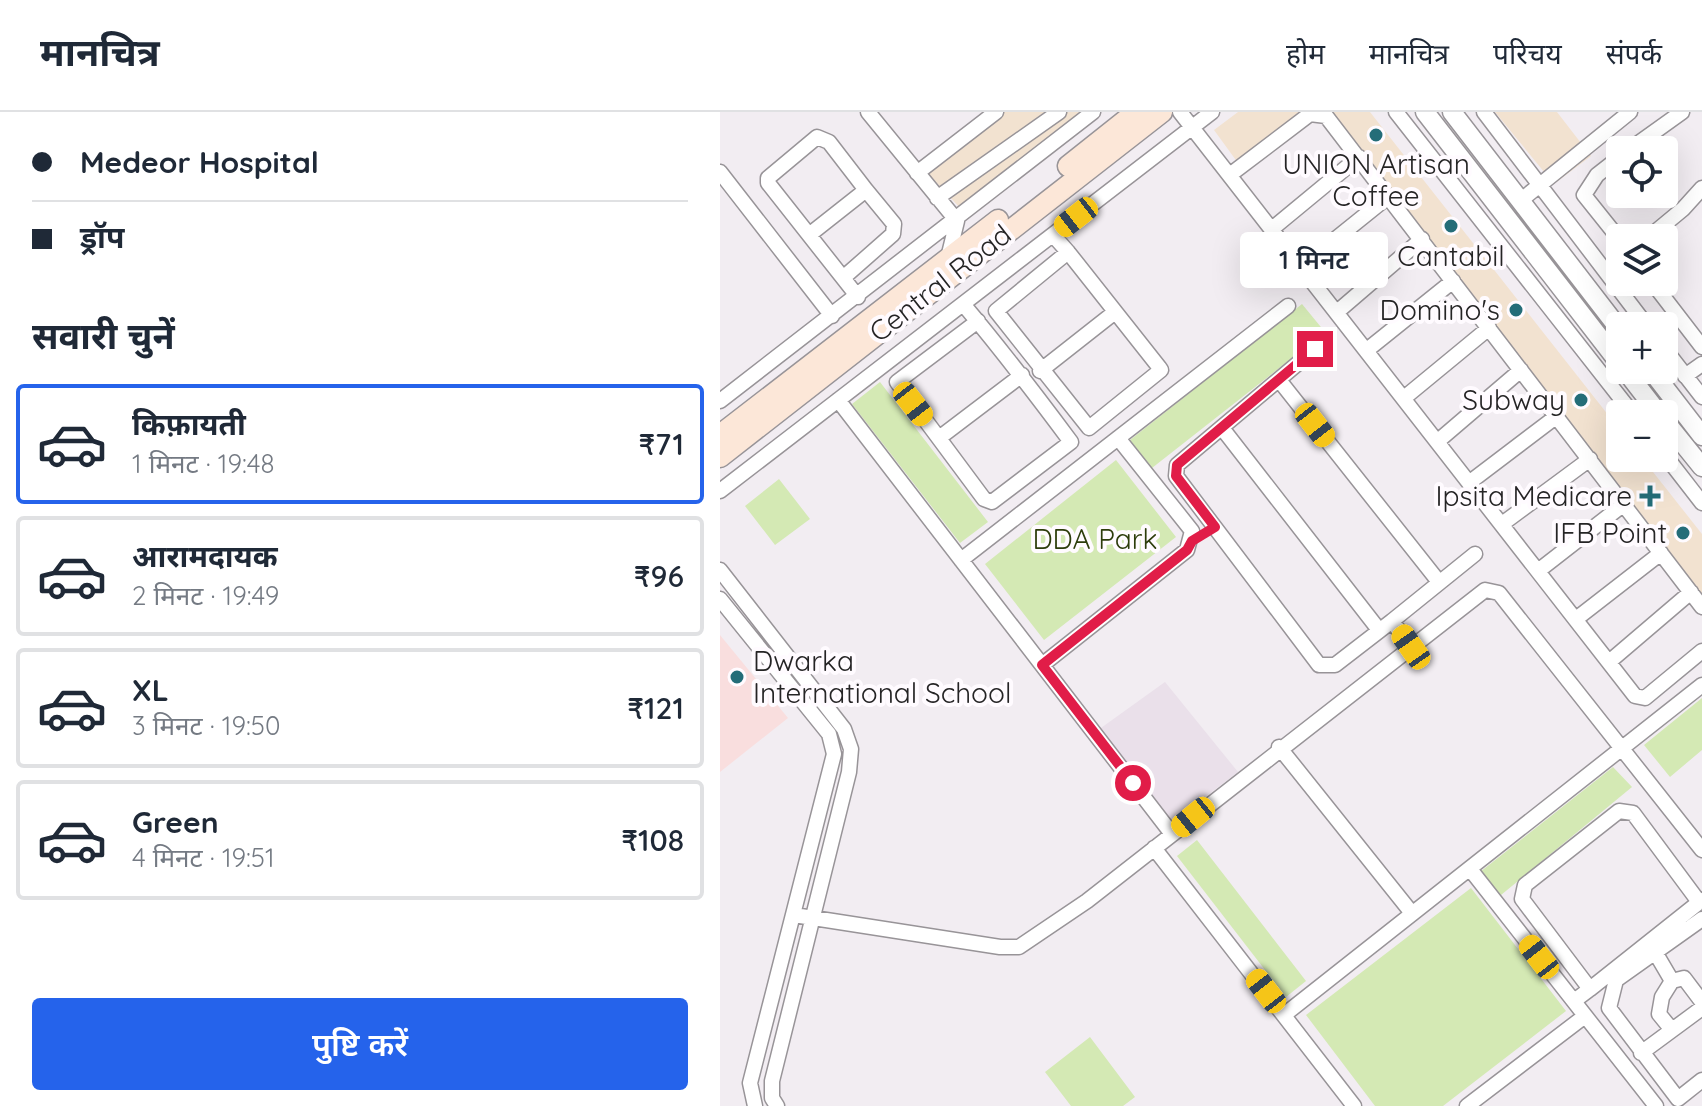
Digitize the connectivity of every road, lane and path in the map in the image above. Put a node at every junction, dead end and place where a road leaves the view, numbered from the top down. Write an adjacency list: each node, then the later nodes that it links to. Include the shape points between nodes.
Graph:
1 (868, 112): 21 (street)
2 (996, 112): 21 (street)
3 (1059, 112): 26 (street)
4 (1093, 112): 28 (street)
5 (1136, 112): 36 (main road, Central Road)
6 (1162, 112): 80 (main road, Central Road)
7 (1180, 112): 15 (street)
8 (1212, 112): 15 (street)
9 (1396, 112): 67 (street)
10 (1425, 112): 51 (street)
11 (1452, 112): 27 (street)
12 (1484, 112): 22 (street)
13 (1630, 112): 22 (street)
14 (1682, 112): 16 (street)
15 (1194, 126): 20 (street); 33 (street)
16 (1649, 136)
17 (1359, 157): 20 (street, via 1326,116 1310,114); 25 (street); 31 (street)
18 (1606, 168): 29 (street, via 1584,195)
19 (720, 172): 48 (street)
20 (1231, 174): 31 (street)
21 (920, 177): 26 (street)
22 (1540, 184): 27 (street); 47 (street)
23 (1702, 188): 30 (street)
24 (866, 190): 32 (street); 32 (street, via 824,138 817,137 783,162 768,183); 38 (street, via 895,230)
25 (1389, 196): 34 (street); 37 (street)
26 (937, 198): 28 (street)
27 (1520, 201): 46 (street)
28 (957, 221): 36 (street); 41 (street)
29 (1607, 224)
30 (1665, 224)
31 (1273, 228): 37 (street)
32 (809, 235): 38 (street)
33 (1053, 235): 35 (street); 42 (street)
34 (1422, 239): 39 (street); 45 (street)
35 (1068, 252): 44 (street); 58 (street, via 996,311)
36 (948, 258): 73 (main road, Central Road)
37 (1302, 266): 45 (street)
38 (843, 278): 41 (street)
39 (1453, 281): 50 (street); 54 (street)
40 (1663, 296): 52 (street)
41 (858, 297): 48 (street)
42 (963, 304): 49 (street); 66 (street)
43 (1288, 306): 79 (street)
44 (1115, 312): 58 (street); 71 (street, via 1161,370)
45 (1337, 312): 54 (street)
46 (1606, 312)
47 (1636, 312)
48 (832, 316): 69 (street)
49 (978, 321): 59 (street); 76 (street, via 897,382)
50 (1489, 328): 57 (street); 65 (street)
51 (1606, 346)
52 (1702, 347)
53 (1315, 349): 61 (street)
54 (1367, 350): 65 (street)
55 (1702, 364): 60 (street)
56 (1678, 367): 60 (street)
57 (1521, 370): 70 (street); 77 (street)
58 (1040, 371): 71 (street)
59 (1022, 375): 76 (street); 78 (street)
60 (1685, 376): 64 (street)
61 (1279, 380): 72 (street); 97 (street)
62 (1636, 384): 68 (street)
63 (1662, 384): 74 (street)
64 (1702, 397)
65 (1404, 398): 77 (street)
66 (838, 400): 86 (street); 94 (street)
67 (1622, 400)
68 (1648, 400)
69 (720, 401)
70 (1557, 416): 81 (street); 85 (street)
71 (1089, 428): 79 (street)
72 (1222, 428): 90 (street, via 1175,471); 103 (street)
73 (720, 435)
74 (1702, 436)
75 (1678, 437): 83 (street)
76 (939, 438): 78 (street, via 984,499 992,502)
77 (1438, 441): 85 (street)
78 (1071, 442): 82 (street)
79 (1112, 443): 82 (street); 91 (street, via 1192,531)
80 (720, 457)
81 (1590, 459): 88 (street); 89 (street)
82 (1087, 462): 94 (street)
83 (1702, 467)
84 (1678, 472): 87 (street)
85 (1470, 482): 89 (street)
86 (720, 491)
87 (1702, 503)
88 (1624, 504): 92 (street); 96 (street)
89 (1502, 524): 96 (street)
90 (1215, 527): 91 (street); 103 (street, via 1319,665 1335,665)
91 (1192, 541): 107 (street)
92 (1661, 553): 98 (street); 101 (street)
93 (1475, 554): 97 (street)
94 (961, 560): 107 (street)
95 (720, 570): 118 (street, via 844,729 851,749)
96 (1538, 571): 101 (street)
97 (1439, 582): 102 (street)
98 (1691, 592): 100 (street); 106 (street)
99 (720, 599): 117 (street, via 829,734 834,754)
100 (1702, 607)
101 (1576, 619): 106 (street)
102 (1392, 621): 103 (street); 104 (street)
103 (1379, 630)
104 (1411, 647): 109 (street); 110 (street, via 1479,592 1499,593)
105 (1702, 651): 106 (street, via 1645,698 1635,696)
106 (1609, 662)
107 (1042, 665): 111 (street)
108 (1702, 685): 110 (street)
109 (1279, 747): 111 (street); 116 (street)
110 (1623, 749): 113 (street); 114 (street)
111 (1172, 834): 112 (street)
112 (1154, 848): 118 (street, via 1019,947); 125 (street)
113 (1702, 850)
114 (1470, 869): 116 (street); 123 (street)
115 (1701, 901): 122 (street); 122 (street, via 1633,813 1619,811 1525,885 1522,899)
116 (1411, 912): 125 (street)
117 (794, 915): 118 (street); 131 (street, via 750,1083)
118 (813, 918): 132 (street, via 772,1081)
119 (1702, 919): 120 (street)
120 (1655, 952): 121 (street); 128 (street, via 1616,980 1609,999 1612,1015)
121 (1672, 981): 124 (street, via 1684,978); 127 (street, via 1659,1014)
122 (1590, 989): 123 (street)
123 (1574, 1001): 126 (street)
124 (1702, 1005): 127 (street)
125 (1284, 1015): 133 (street)
126 (1585, 1016): 134 (street); 135 (street)
127 (1672, 1030): 128 (street)
128 (1641, 1053): 130 (street)
129 (1702, 1080): 130 (street)
130 (1681, 1103)
131 (755, 1106)
132 (777, 1106)
133 (1354, 1106)
134 (1467, 1106)
135 (1656, 1106)

